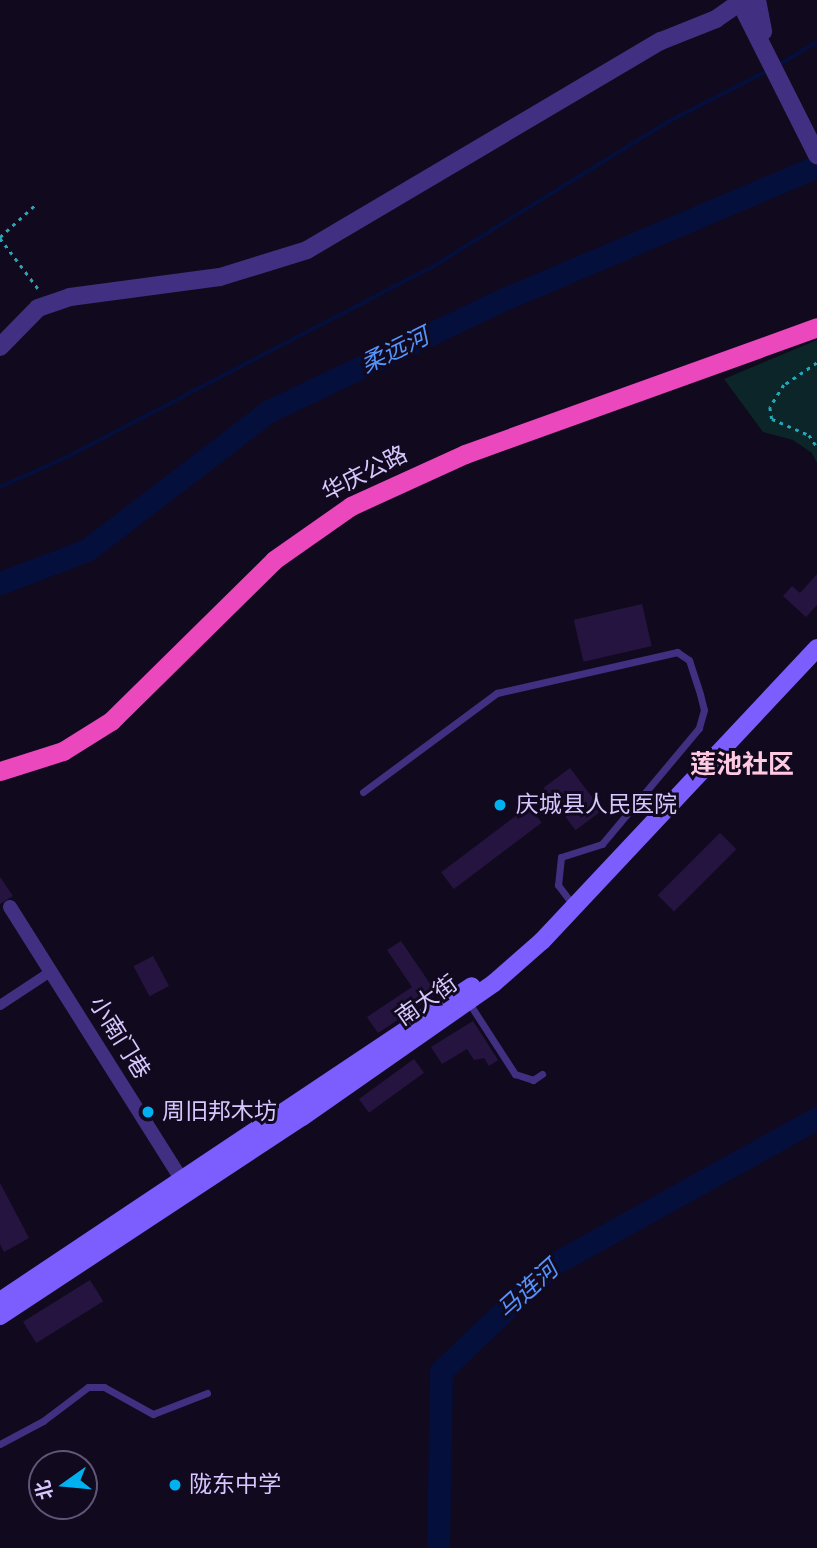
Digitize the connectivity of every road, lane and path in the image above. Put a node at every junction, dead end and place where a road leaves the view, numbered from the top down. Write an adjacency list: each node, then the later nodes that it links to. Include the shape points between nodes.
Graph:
1 (743, 0): 2 (street); 3 (street)
2 (711, 12): 3 (street); 8 (street, via 307,250 220,276 109,288)
3 (760, 33): 4 (street); 5 (street)
4 (817, 138)
5 (817, 155)
6 (35, 205): 7 (path)
7 (0, 237): 8 (path)
8 (49, 304): 11 (street, via 19,324)
9 (817, 320): 16 (highway, 华庆公路, via 462,448 347,501 269,556 134,695 107,716 42,752)
10 (817, 327): 17 (highway, 华庆公路, via 466,454 351,506 274,560 111,721 63,751)
11 (0, 347)
12 (817, 363): 13 (path, via 784,385 770,407 772,419 809,435)
13 (817, 447)
14 (817, 634): 19 (main road, 南大街)
15 (817, 648): 19 (main road, 南大街)
16 (0, 764)
17 (0, 771)
18 (363, 792): 19 (lane, via 497,694 677,652 689,660 700,694 704,710 699,728 602,844 561,857 558,885)
19 (571, 903): 22 (main road, 南大街, via 542,941); 25 (main road, 南大街, via 463,993)
20 (10, 907): 21 (street, 小南门巷)
21 (50, 972): 23 (street); 25 (street, 小南门巷)
22 (468, 1003): 24 (lane, via 516,1074 533,1080); 25 (main road, 南大街)
23 (0, 1004)
24 (542, 1074)
25 (186, 1186): 26 (main road, 南大街)
26 (4, 1302)
27 (207, 1393): 28 (lane, via 153,1414 104,1387 88,1387 43,1421)
28 (0, 1444)

